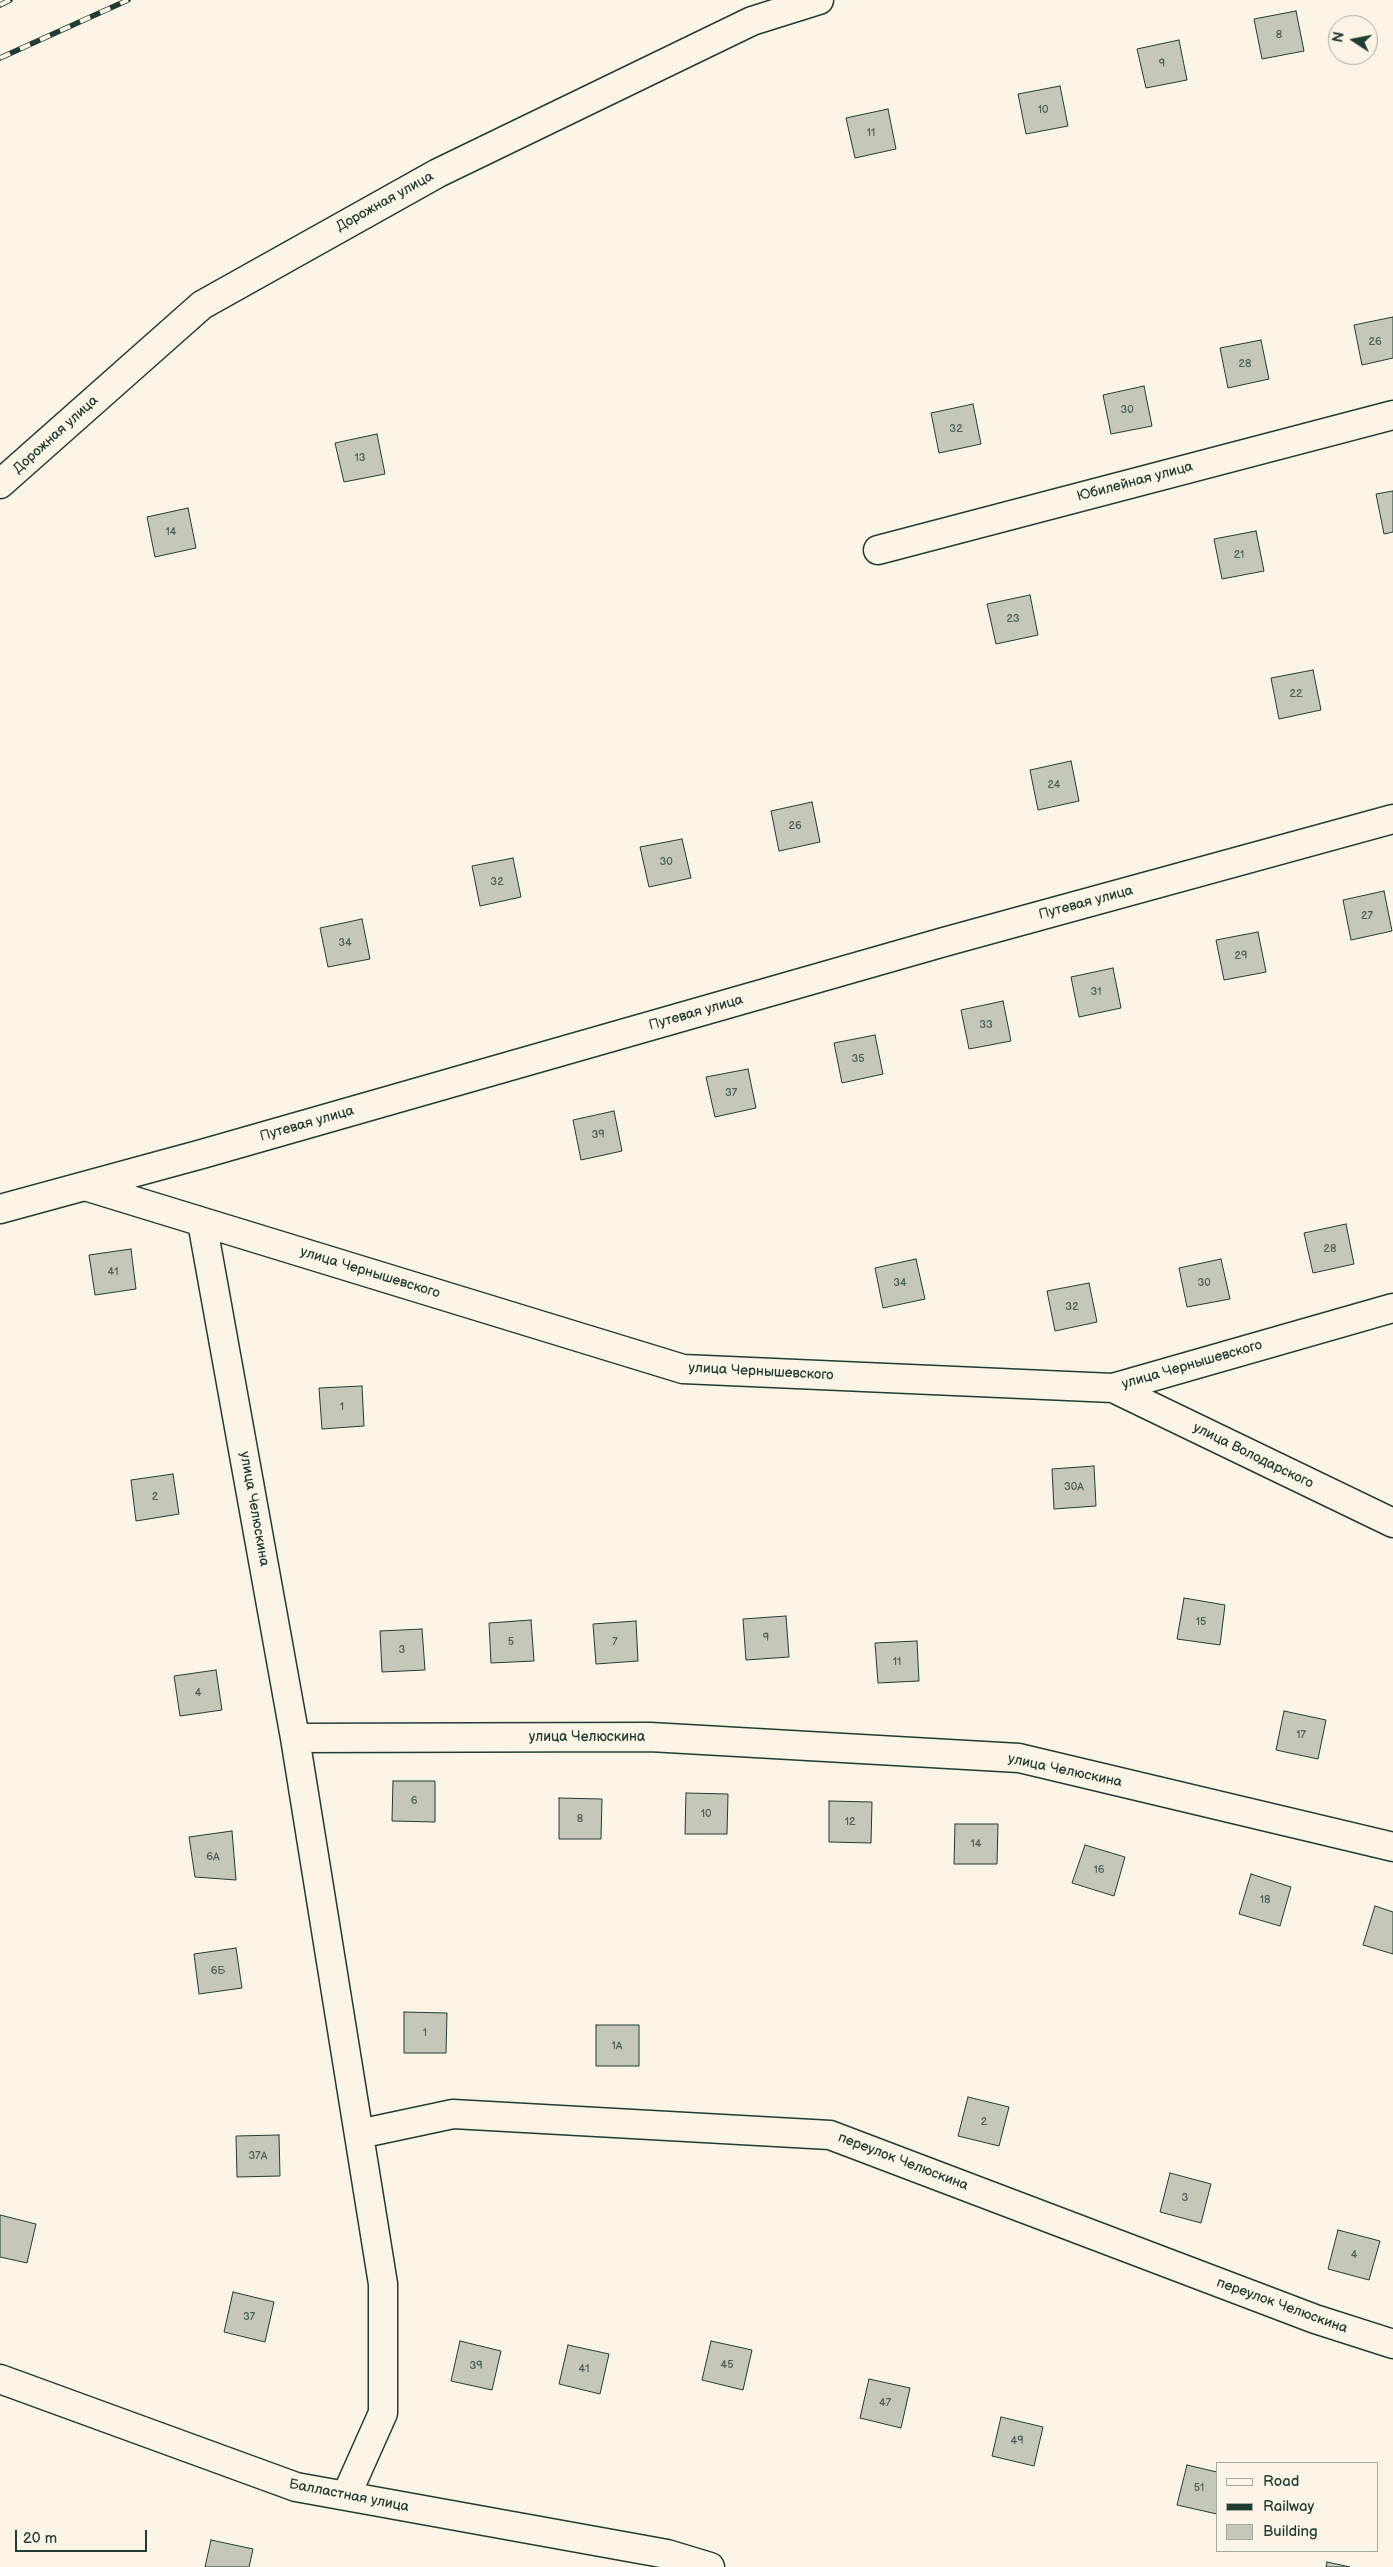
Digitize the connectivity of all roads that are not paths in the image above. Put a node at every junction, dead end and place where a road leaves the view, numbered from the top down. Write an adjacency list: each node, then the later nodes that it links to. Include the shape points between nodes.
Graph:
1 (819, 0): 3 (street, Дорожная улица, via 752,21 438,173 202,305)
2 (1393, 415): 4 (street, Юбилейная улица)
3 (0, 484)
4 (878, 550)
5 (1393, 819): 6 (street, Путевая улица, via 944,942)
6 (85, 1186): 7 (street, Путевая улица); 8 (street, улица Чернышевского)
7 (0, 1209)
8 (202, 1222): 10 (street, улица Чернышевского, via 683,1369); 12 (street, улица Челюскина)
9 (1393, 1308): 10 (street, улица Чернышевского)
10 (1113, 1388): 11 (street, улица Володарского)
11 (1393, 1523)
12 (295, 1738): 13 (street, улица Челюскина, via 650,1736 1019,1758); 14 (street)
13 (1393, 1847)
14 (358, 2134): 15 (street, переулок Челюскина, via 453,2114 830,2135 1315,2320); 17 (street, via 383,2284 383,2413)
15 (1393, 2344)
16 (0, 2379): 17 (street, Балластная улица, via 296,2487)
17 (346, 2496): 18 (street, Балластная улица, via 667,2554)
18 (710, 2567)

